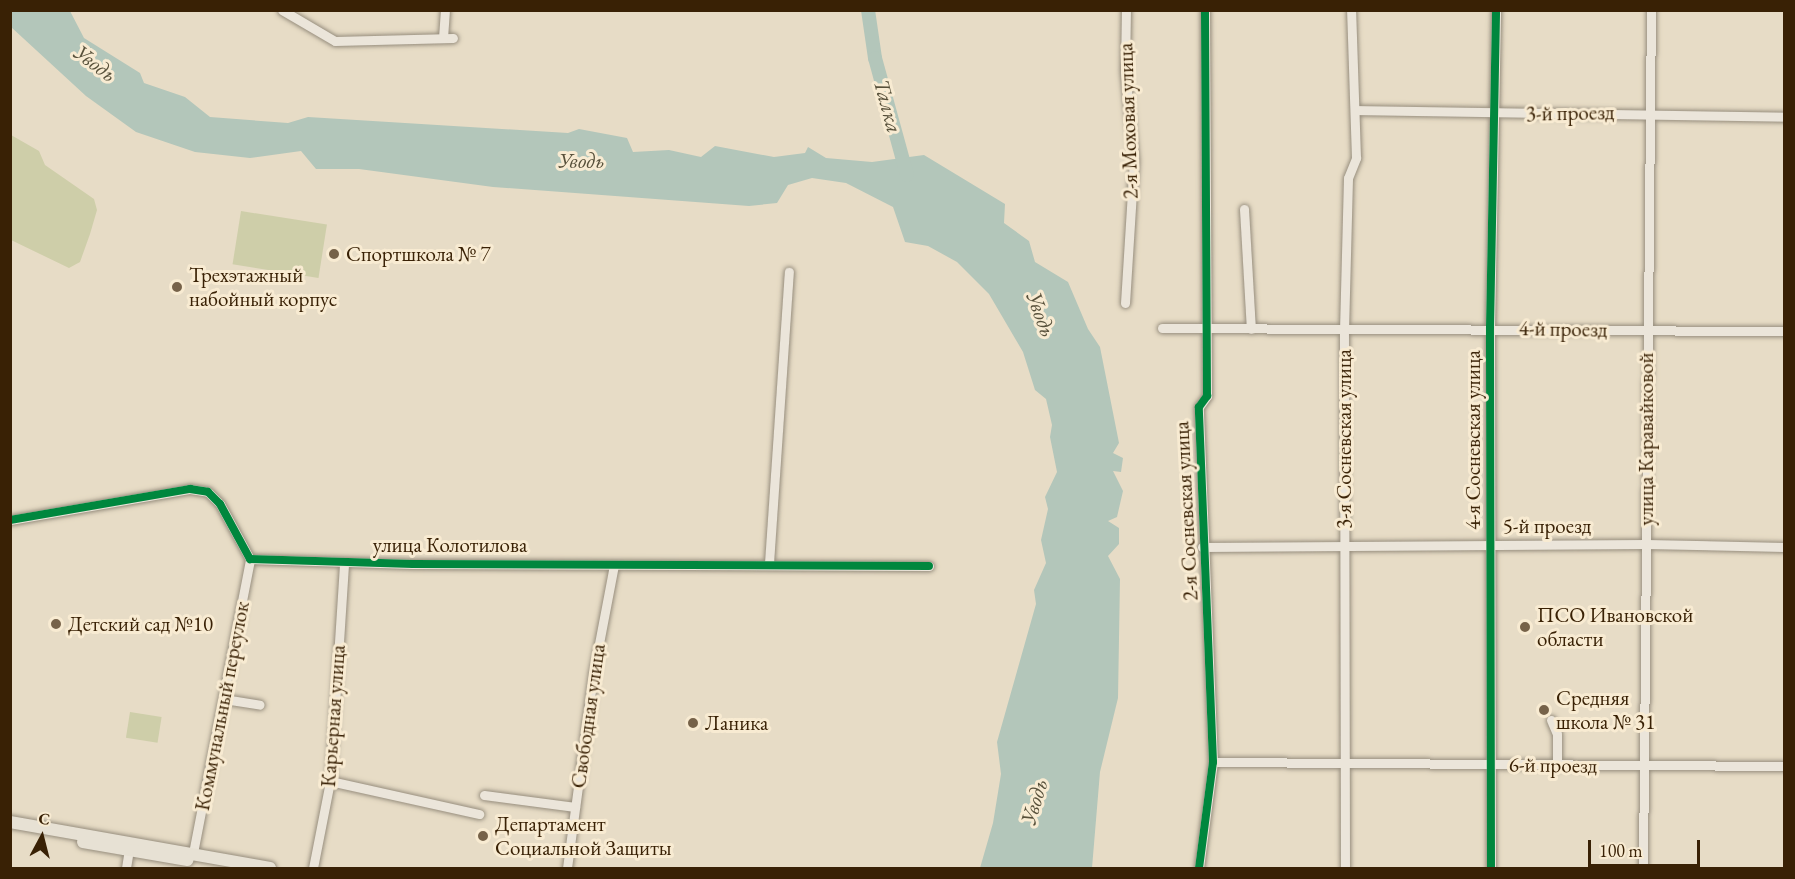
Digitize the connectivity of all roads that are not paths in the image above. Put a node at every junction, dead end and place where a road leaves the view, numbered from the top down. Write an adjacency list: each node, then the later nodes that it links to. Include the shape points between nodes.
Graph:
1 (282, 10): 2 (street, via 335,41 448,38)
2 (445, 10)
3 (1126, 10): 14 (street, 2-я Моховая улица, via 1125,71 1134,161)
4 (1205, 10): 17 (street, 2-я Сосневская улица)
5 (1351, 10): 8 (street, 3-я Сосневская улица)
6 (1496, 10): 10 (street, 4-я Сосневская улица)
7 (1651, 10): 9 (street, улица Каравайковой)
8 (1356, 110): 10 (street, 3-й проезд); 20 (street, 3-я Сосневская улица, via 1356,158 1348,178)
9 (1650, 112): 10 (street, 3-й проезд); 11 (street, 3-й проезд); 19 (street, улица Каравайковой)
10 (1496, 114): 15 (street, 4-я Сосневская улица)
11 (1785, 117)
12 (1244, 209): 18 (street)
13 (789, 272): 30 (street)
14 (1125, 303)
15 (1490, 327): 19 (street, 4-й проезд); 20 (street, 4-й проезд); 23 (street, 4-я Сосневская улица)
16 (1162, 328): 17 (street, 4-й проезд)
17 (1206, 328): 18 (street, 4-й проезд); 26 (street, 2-я Сосневская улица, via 1207,396 1199,407)
18 (1251, 329): 20 (street, 4-й проезд)
19 (1645, 330): 21 (street, 4-й проезд); 24 (street, улица Каравайковой)
20 (1344, 331): 25 (street, 3-я Сосневская улица)
21 (1785, 331)
22 (10, 520): 28 (street, via 190,489 208,492 220,504)
23 (1491, 544): 24 (street, 5-й проезд); 25 (street, 5-й проезд); 38 (street, 4-я Сосневская улица)
24 (1646, 544): 27 (street, 5-й проезд); 40 (street, улица Каравайковой)
25 (1344, 546): 26 (street, 5-й проезд); 37 (street, 3-я Сосневская улица)
26 (1202, 547): 36 (street, 2-я Сосневская улица, via 1208,586)
27 (1785, 547)
28 (250, 559): 29 (street, улица Колотилова); 33 (street, Коммунальный переулок)
29 (344, 562): 31 (street, улица Колотилова); 42 (street, Карьерная улица)
30 (769, 563): 31 (street, улица Колотилова); 32 (street, улица Колотилова, via 884,565 891,569)
31 (614, 565): 44 (street, Свободная улица, via 593,675)
32 (929, 566)
33 (224, 699): 34 (street); 49 (street, Коммунальный переулок)
34 (260, 705)
35 (1551, 720): 39 (street, via 1557,734)
36 (1213, 762): 37 (street, 6-й проезд); 55 (street, 2-я Сосневская улица)
37 (1345, 765): 38 (street, 6-й проезд); 56 (street, 3-я Сосневская улица)
38 (1493, 765): 39 (street, 6-й проезд); 57 (street, 4-я Сосневская улица)
39 (1557, 766): 40 (street, 6-й проезд)
40 (1646, 766): 41 (street, 6-й проезд); 58 (street, улица Каравайковой)
41 (1785, 766)
42 (330, 782): 45 (street); 53 (street, Карьерная улица)
43 (484, 795): 44 (street)
44 (575, 807): 54 (street, Свободная улица)
45 (479, 814)
46 (10, 822): 49 (main road)
47 (10, 830): 48 (main road)
48 (129, 849): 50 (street); 51 (main road)
49 (193, 853): 52 (main road)
50 (126, 868)
51 (230, 868)
52 (270, 868)
53 (313, 868)
54 (567, 868)
55 (1199, 868)
56 (1345, 868)
57 (1491, 868)
58 (1643, 868)

